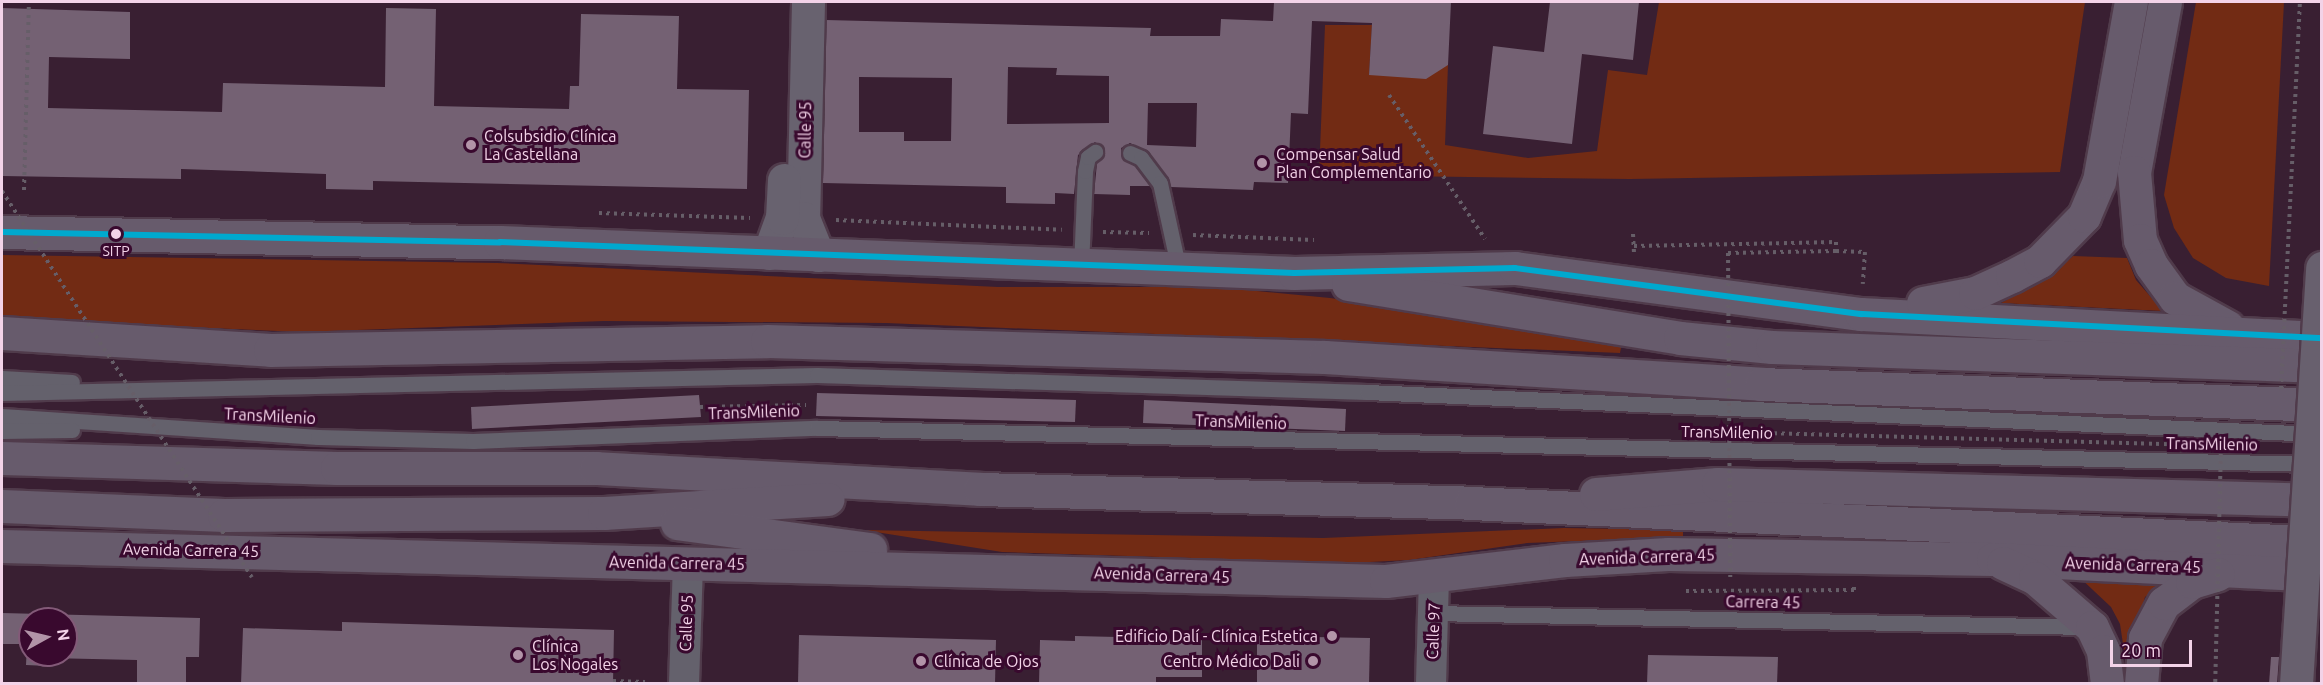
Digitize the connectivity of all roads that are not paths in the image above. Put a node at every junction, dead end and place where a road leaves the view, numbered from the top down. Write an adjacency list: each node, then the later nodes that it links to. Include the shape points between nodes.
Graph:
1 (787, 2): 8 (street, Calle 95, via 784,202 779,231)
2 (808, 2): 9 (street, Calle 95, via 803,219)
3 (2131, 2): 14 (highway, via 2099,181 2084,216 2065,238 2040,261 1975,293)
4 (2165, 2): 16 (highway, via 2134,172 2140,240 2151,265 2175,298)
5 (1095, 152): 10 (lane, via 1088,157 1085,171)
6 (1130, 153): 12 (lane, via 1141,158 1160,183)
7 (4, 232): 8 (highway, via 500,242)
8 (769, 253): 9 (highway)
9 (818, 255): 10 (highway)
10 (1081, 267): 12 (highway)
11 (2322, 268): 46 (main road, bridge)
12 (1179, 270): 13 (highway)
13 (1294, 273): 14 (highway, via 1515,268); 18 (highway, via 1443,303 1680,338 1772,347)
14 (1861, 314): 16 (highway)
15 (2, 333): 20 (highway, via 270,350 767,341 1325,357 1773,385)
16 (2243, 333): 17 (highway)
17 (2322, 338)
18 (2322, 366)
19 (2, 388): 24 (lane, TransMilenio, via 499,385 817,375 1367,392)
20 (2322, 405)
21 (2, 416): 22 (lane, TransMilenio)
22 (159, 428): 23 (lane, TransMilenio); 26 (lane, TransMilenio, via 473,441 817,428)
23 (2, 431)
24 (2322, 435)
25 (2, 458): 27 (highway, Avenida Carrera 45, via 337,468 596,468)
26 (2322, 464)
27 (980, 489): 29 (highway, Avenida Carrera 45); 31 (highway, Avenida Carrera 45)
28 (2322, 500): 29 (highway, Avenida Carrera 45, via 1718,484)
29 (1471, 504): 32 (highway, Avenida Carrera 45)
30 (2, 506): 31 (highway, Avenida Carrera 45, via 224,514)
31 (604, 513): 37 (highway)
32 (2322, 543)
33 (2, 546): 35 (highway, Avenida Carrera 45)
34 (1993, 559): 36 (highway, Avenida Carrera 45); 39 (highway, Avenida Carrera 45, via 1619,556); 41 (highway, via 2035,578)
35 (688, 563): 37 (highway, Avenida Carrera 45); 42 (street, Calle 95)
36 (2244, 570): 38 (highway, Avenida Carrera 45); 45 (highway, via 2192,582 2164,603 2145,638)
37 (1036, 572): 39 (highway, Avenida Carrera 45)
38 (2322, 575)
39 (1434, 579): 40 (street, Calle 97)
40 (1433, 613): 41 (lane, Carrera 45); 43 (street, Calle 97)
41 (2092, 627): 44 (highway, via 2103,651)
42 (684, 684)
43 (1431, 684)
44 (2108, 684)
45 (2141, 684)
46 (2296, 684)

